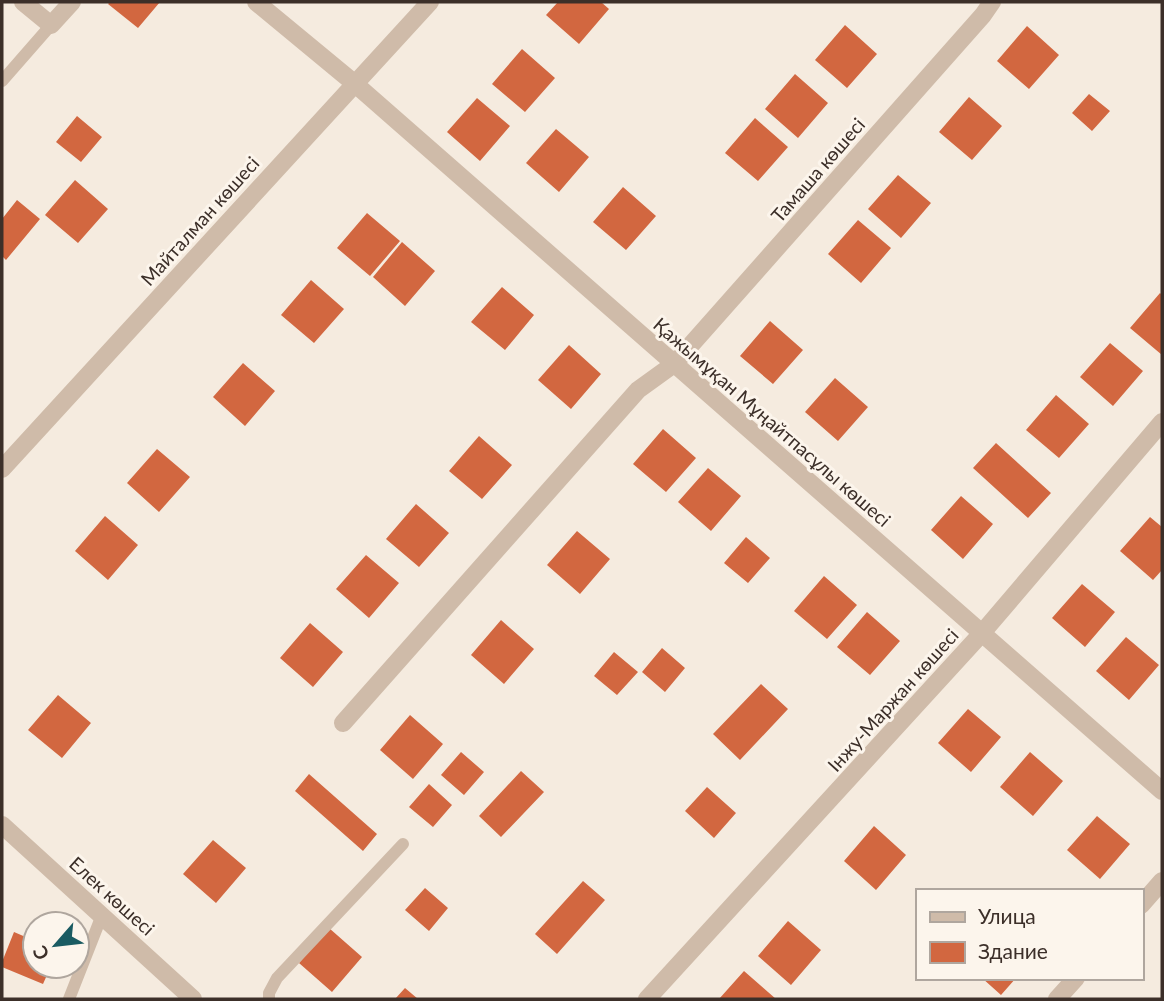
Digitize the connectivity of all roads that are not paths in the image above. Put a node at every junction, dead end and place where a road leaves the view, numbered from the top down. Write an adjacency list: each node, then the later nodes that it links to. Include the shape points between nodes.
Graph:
1 (23, 2): 6 (street)
2 (72, 2): 6 (street)
3 (256, 2): 8 (street, Қажымұқан Мұңайтпасұлы көшесі)
4 (430, 2): 8 (street, Майталман көшесі)
5 (992, 2): 9 (street, Тамаша көшесі)
6 (51, 25): 7 (lane)
7 (2, 81)
8 (354, 83): 9 (street, Қажымұқан Мұңайтпасұлы көшесі); 11 (street, Майталман көшесі)
9 (674, 364): 12 (street, Қажымұқан Мұңайтпасұлы көшесі); 13 (street, Тамаша көшесі, via 638,390)
10 (1162, 422): 12 (street, Інжу-Маржан көшесі)
11 (2, 469)
12 (982, 633): 14 (street, Қажымұқан Мұңайтпасұлы көшесі); 24 (street, Інжу-Маржан көшесі)
13 (343, 723)
14 (1162, 792)
15 (2, 825): 19 (street, Елек көшесі)
16 (403, 844): 23 (lane, via 277,978)
17 (1162, 881): 18 (street)
18 (1143, 903)
19 (102, 915): 21 (lane); 22 (street, Елек көшесі)
20 (1074, 980): 25 (street)
21 (69, 999)
22 (193, 999)
23 (269, 999)
24 (647, 999)
25 (1057, 999)

